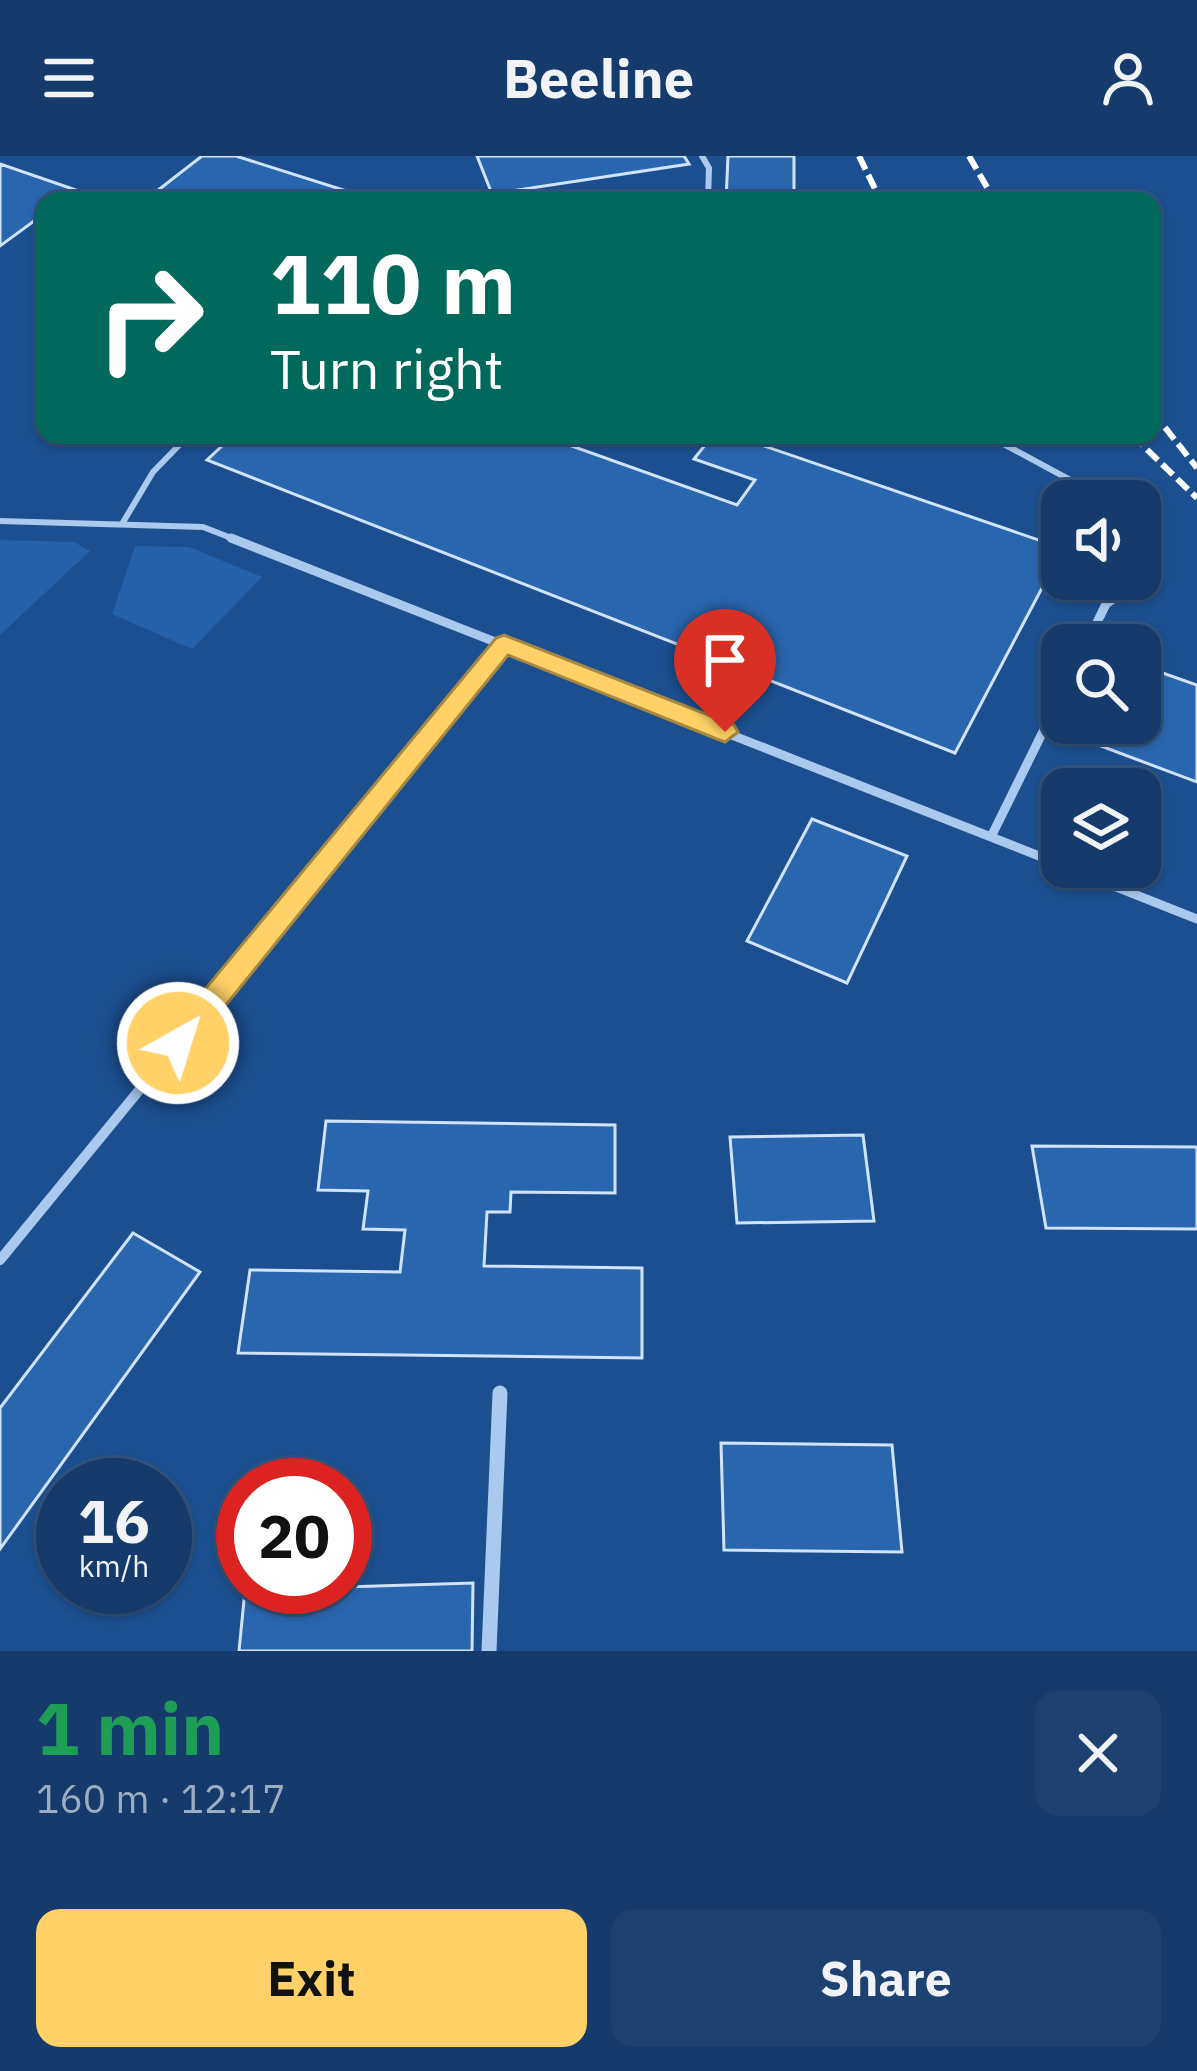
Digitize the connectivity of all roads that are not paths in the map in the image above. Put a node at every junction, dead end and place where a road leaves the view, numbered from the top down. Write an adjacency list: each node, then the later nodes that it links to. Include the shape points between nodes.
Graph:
1 (702, 156): 2 (lane)
2 (708, 192)
3 (180, 444): 7 (lane)
4 (1004, 444): 5 (lane)
5 (1070, 480)
6 (0, 521): 7 (lane)
7 (122, 524): 8 (lane, via 203,527)
8 (504, 644): 10 (lane); 14 (lane)
9 (1041, 736): 10 (lane)
10 (991, 837): 11 (lane)
11 (1041, 857)
12 (1119, 888): 13 (lane)
13 (1197, 919)
14 (0, 1261)
15 (500, 1393): 16 (street)
16 (489, 1651)

